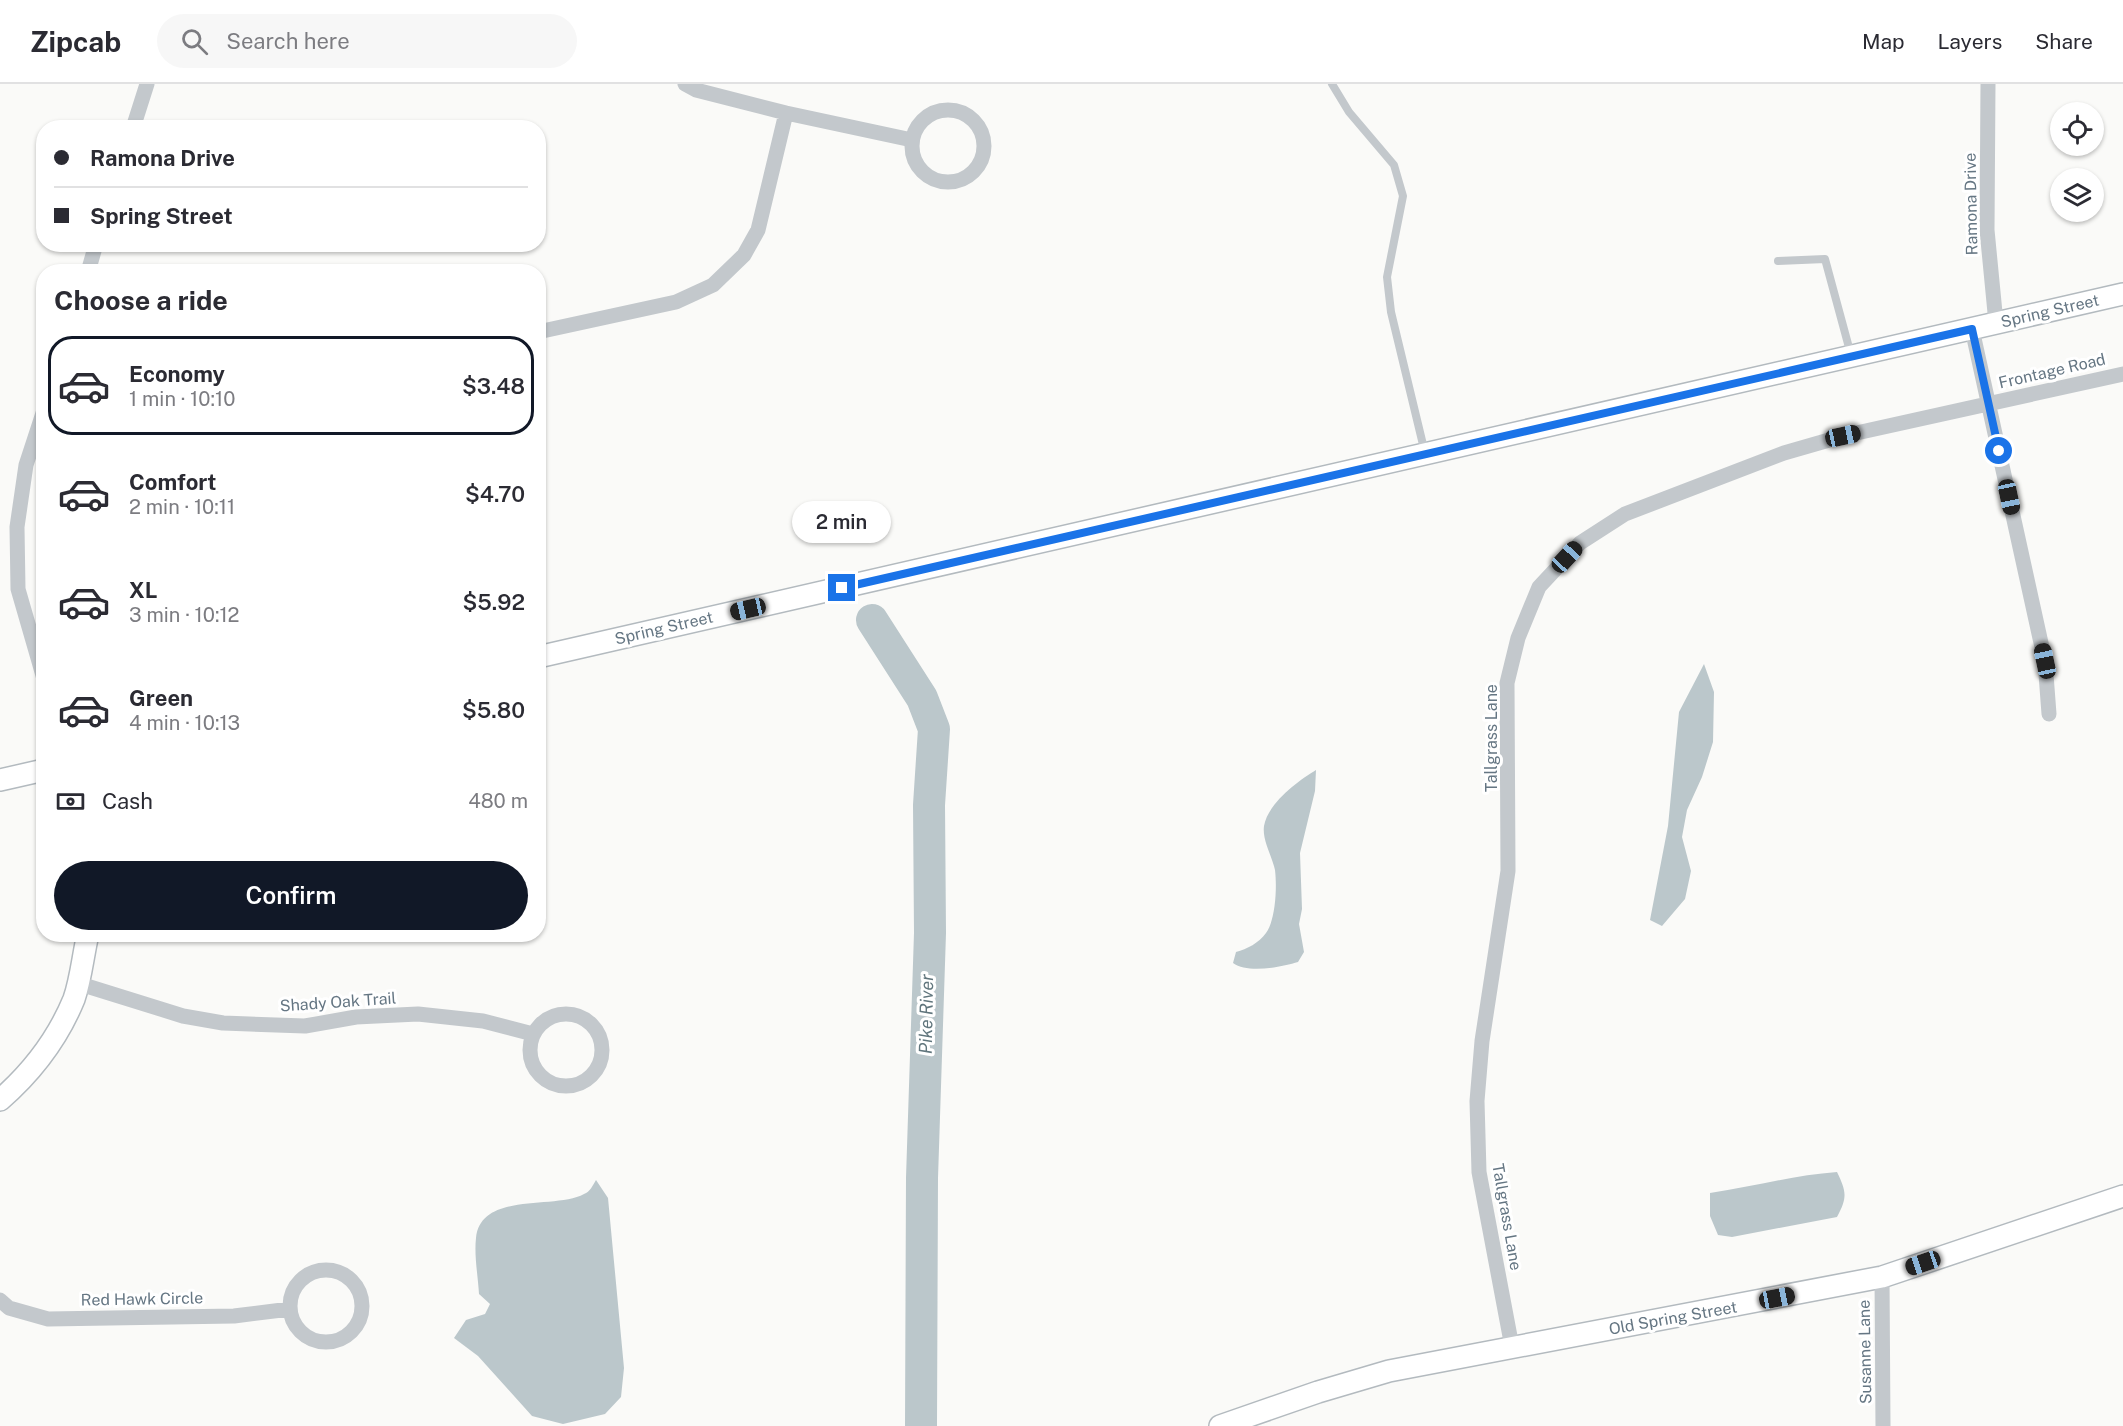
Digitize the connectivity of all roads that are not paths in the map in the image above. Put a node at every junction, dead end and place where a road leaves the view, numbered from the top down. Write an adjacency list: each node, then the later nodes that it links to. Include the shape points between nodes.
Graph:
1 (147, 84): 6 (street)
2 (685, 84): 5 (street)
3 (1332, 84): 17 (lane, via 1349,112 1394,165 1403,196 1387,277 1391,312)
4 (1988, 84): 10 (street, Ramona Drive, via 1987,230)
5 (786, 113): 7 (street); 12 (street, via 758,230 744,255 713,285 676,302)
6 (136, 120)
7 (912, 140): 7 (street, via 912,151 922,171 943,181 954,181 974,171 984,150 979,126 959,111 946,109 924,119)
8 (1778, 261): 13 (lane, via 1825,259)
9 (2123, 294): 10 (main road, Spring Street)
10 (1996, 323): 11 (main road, Spring Street)
11 (1972, 329): 13 (main road, Spring Street); 15 (street)
12 (546, 330)
13 (1852, 356): 17 (main road, Spring Street)
14 (2123, 374): 15 (street, Frontage Road)
15 (1989, 404): 20 (street, via 2045,661); 31 (street, Tallgrass Lane, via 1784,453 1625,514 1580,543 1539,586 1518,638 1507,683 1508,871 1482,1041 1477,1101 1479,1172)
16 (36, 434): 18 (street, via 26,465 16,527 18,589)
17 (1425, 454): 19 (main road, Spring Street)
18 (36, 651)
19 (546, 655)
20 (2049, 714)
21 (36, 772): 22 (main road)
22 (0, 780)
23 (86, 942): 24 (main road)
24 (77, 983): 25 (street, Shady Oak Trail, via 183,1016 223,1023 305,1026 356,1017 418,1014 483,1021); 26 (main road, via 74,998 52,1039 26,1077)
25 (533, 1034): 25 (street, via 533,1066 549,1082 570,1086 582,1083 599,1065 601,1041 596,1029 581,1018 563,1014 551,1017)
26 (0, 1100)
27 (2123, 1196): 28 (main road, Old Spring Street)
28 (1882, 1277): 31 (main road, Old Spring Street); 33 (street, Susanne Lane)
29 (0, 1300): 30 (street, Red Hawk Circle, via 9,1308 48,1319 234,1316)
30 (290, 1309): 30 (street, via 299,1330 308,1338 331,1342 351,1332 362,1311 357,1287 349,1278 326,1270 314,1272 296,1286)
31 (1512, 1347): 32 (main road, Old Spring Street, via 1389,1371)
32 (1220, 1426)
33 (1883, 1426)

